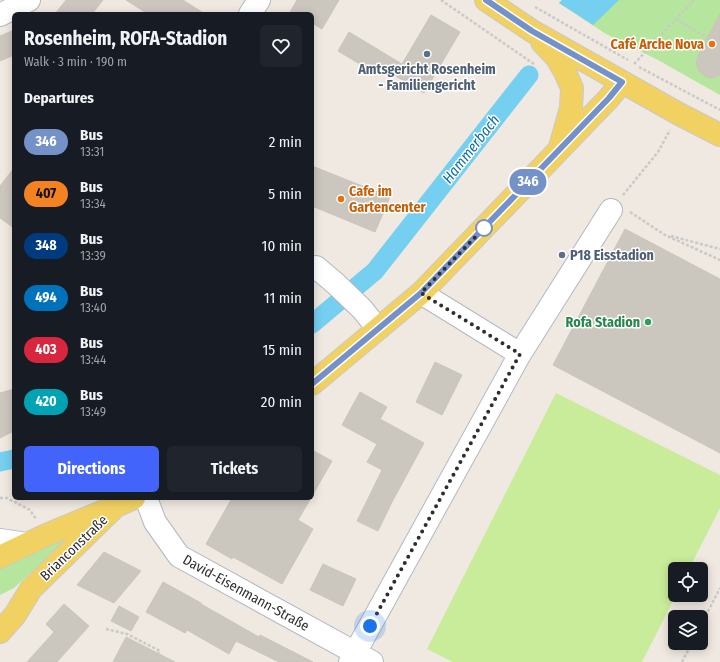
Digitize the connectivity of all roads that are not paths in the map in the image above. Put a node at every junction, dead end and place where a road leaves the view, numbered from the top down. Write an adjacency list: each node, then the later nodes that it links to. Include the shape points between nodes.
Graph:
1 (29, 0): 5 (street)
2 (259, 0): 4 (street)
3 (486, 0): 6 (main road)
4 (251, 12)
5 (0, 15)
6 (532, 31): 7 (main road); 9 (main road, via 556,58 572,88 571,108)
7 (622, 82): 8 (main road); 9 (main road)
8 (720, 135)
9 (559, 150): 12 (main road)
10 (614, 207): 14 (street)
11 (314, 268): 13 (street, via 316,266 336,284)
12 (421, 293): 13 (main road); 14 (street)
13 (378, 329): 15 (main road)
14 (520, 354): 24 (street)
15 (314, 382)
16 (147, 500): 24 (street, David-Eisenmann-Straße, via 155,522 179,556)
17 (125, 502): 19 (main road, Brianconstraße); 21 (main road, Brianconstraße)
18 (0, 540): 19 (street)
19 (37, 540): 20 (main road, Brianconstraße)
20 (0, 557)
21 (31, 589): 22 (main road, Brianconstraße); 23 (main road, Brianconstraße, via 15,615)
22 (0, 606)
23 (0, 632)
24 (359, 659)

